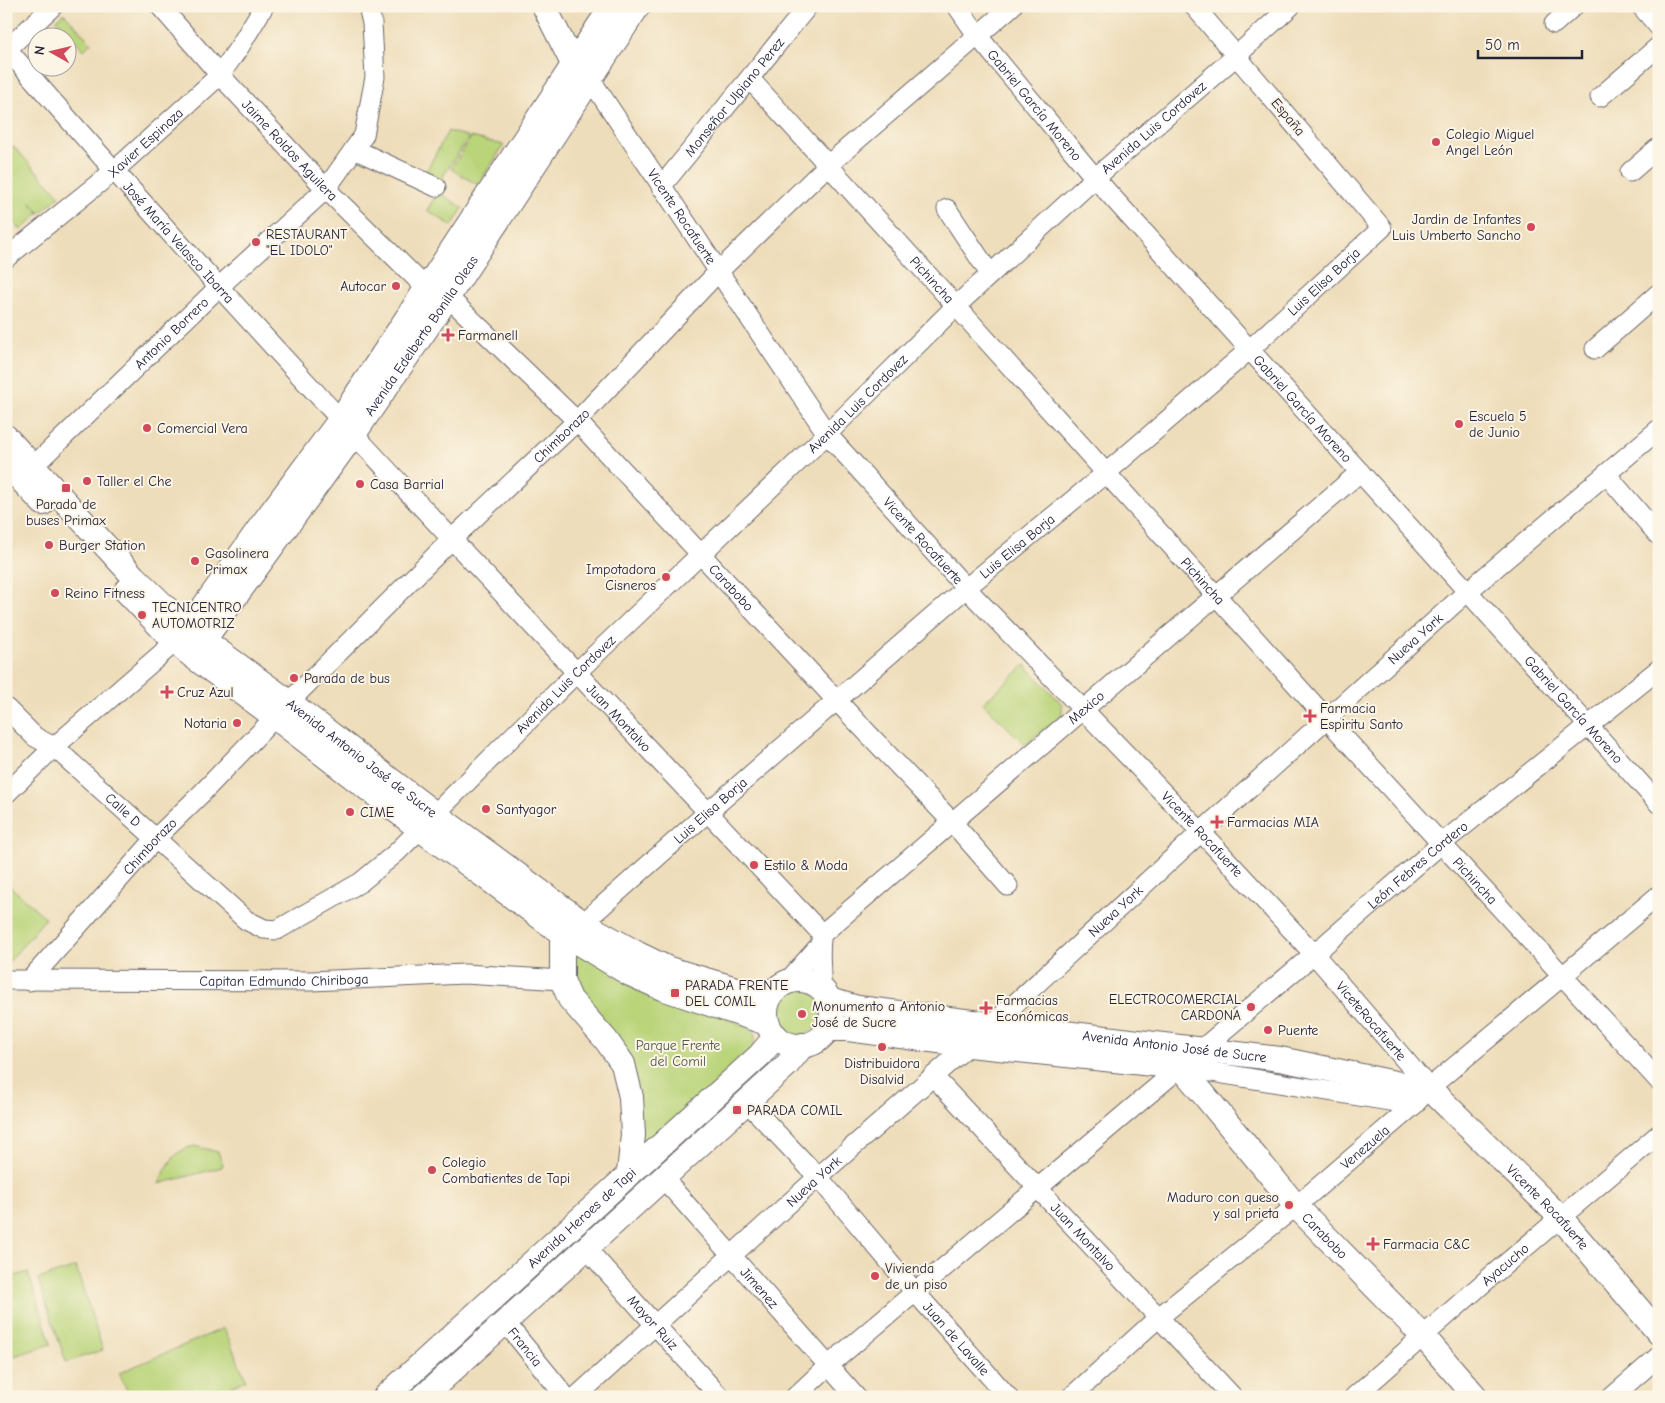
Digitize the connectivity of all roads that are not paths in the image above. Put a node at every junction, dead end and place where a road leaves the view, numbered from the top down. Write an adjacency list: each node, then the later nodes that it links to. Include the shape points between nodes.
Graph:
1 (53, 6): 20 (street)
2 (160, 6): 23 (street, Jaime Roldos Aguilera)
3 (264, 6): 23 (street, Xavier Espinoza)
4 (368, 6): 27 (street, Antonio Borrero, via 375,77 364,135)
5 (544, 6): 22 (main road)
6 (561, 6): 22 (main road)
7 (612, 6): 22 (main road, Avenida Edelberto Bonilla Oleas)
8 (638, 6): 22 (main road, Avenida Edelberto Bonilla Oleas)
9 (808, 6): 24 (street, Monseñor Ulpiano Perez)
10 (957, 6): 18 (street, Gabriel García Moreno)
11 (1012, 6): 18 (street, Chimborazo)
12 (1194, 6): 21 (street, España)
13 (1290, 6): 21 (street, Avenida Luis Cordovez)
14 (1574, 6): 16 (street)
15 (1641, 6): 17 (street)
16 (1554, 24)
17 (1659, 27)
18 (978, 35): 28 (street, Chimborazo); 31 (street, Gabriel García Moreno)
19 (1659, 46): 25 (street)
20 (7, 49): 29 (street, José María Velasco Ibarra)
21 (1236, 56): 31 (street, Avenida Luis Cordovez); 36 (street, España)
22 (582, 66): 33 (street, Vicente Rocafuerte); 41 (main road, Avenida Edelberto Bonilla Oleas); 43 (main road, Avenida Edelberto Bonilla Oleas)
23 (220, 75): 29 (street, Xavier Espinoza); 34 (street, Jaime Roldos Aguilera)
24 (750, 80): 28 (street, Pichincha); 33 (street, Monseñor Ulpiano Perez)
25 (1600, 97)
26 (1659, 147): 30 (street)
27 (354, 149): 32 (street); 34 (street, Antonio Borrero)
28 (828, 165): 38 (street, Chimborazo); 44 (street, Pichincha)
29 (114, 171): 37 (street, Xavier Espinoza); 40 (street, José María Velasco Ibarra)
30 (1630, 172)
31 (1095, 178): 39 (street, Avenida Luis Cordovez); 46 (street, Gabriel García Moreno)
32 (436, 187)
33 (661, 187): 38 (street, Vicente Rocafuerte)
34 (326, 189): 40 (street, Antonio Borrero); 41 (street, Jaime Roldos Aguilera)
35 (947, 209): 39 (street)
36 (1382, 228): 46 (street, Luis Elisa Borja)
37 (6, 258)
38 (718, 272): 47 (street, Chimborazo); 50 (street, Vicente Rocafuerte)
39 (990, 274): 44 (street, Avenida Luis Cordovez)
40 (220, 286): 48 (street, José María Velasco Ibarra); 52 (street, Antonio Borrero)
41 (426, 288): 48 (main road, Avenida Edelberto Bonilla Oleas)
42 (1659, 293): 45 (street)
43 (448, 297): 47 (street, Carabobo); 48 (main road, Avenida Edelberto Bonilla Oleas)
44 (956, 306): 50 (street, Avenida Luis Cordovez); 54 (street, Pichincha)
45 (1595, 349)
46 (1249, 350): 53 (street, Gabriel García Moreno); 54 (street, Luis Elisa Borja)
47 (577, 421): 57 (street, Chimborazo); 58 (street, Carabobo)
48 (347, 427): 57 (street, Juan Montalvo); 62 (main road, Avenida Edelberto Bonilla Oleas, via 261,526)
49 (1659, 429): 55 (street, Nueva York)
50 (827, 434): 58 (street, Avenida Luis Cordovez); 59 (street, Vicente Rocafuerte)
51 (6, 437): 52 (main road, Avenida Antonio José de Sucre)
52 (20, 470): 62 (main road, Avenida Antonio José de Sucre)
53 (1360, 472): 60 (street, Gabriel García Moreno); 61 (street, Mexico)
54 (1106, 473): 59 (street, Luis Elisa Borja); 61 (street, Pichincha)
55 (1606, 474): 56 (street); 60 (street, Nueva York)
56 (1659, 536)
57 (452, 538): 64 (street, Juan Montalvo); 67 (street, Chimborazo)
58 (700, 554): 64 (street, Avenida Luis Cordovez); 65 (street, Carabobo)
59 (966, 588): 65 (street, Luis Elisa Borja); 68 (street, Vicente Rocafuerte)
60 (1467, 592): 69 (street, Nueva York); 70 (street, Gabriel García Moreno)
61 (1216, 596): 68 (street, Mexico); 69 (street, Pichincha)
62 (190, 642): 67 (main road, Avenida Antonio José de Sucre); 71 (street, via 149,665)
63 (1659, 669): 70 (street, León Febres Cordero)
64 (577, 672): 74 (street, Juan Montalvo); 75 (street, Avenida Luis Cordovez)
65 (837, 701): 74 (street, Luis Elisa Borja); 76 (street, Carabobo)
66 (6, 708): 71 (street, Calle D, via 35,737)
67 (282, 709): 75 (main road, Avenida Antonio José de Sucre); 78 (street, Chimborazo)
68 (1084, 710): 76 (street, Mexico); 77 (street, Vicente Rocafuerte)
69 (1327, 719): 77 (street, Nueva York); 79 (street, Pichincha)
70 (1589, 726): 73 (street, Gabriel García Moreno); 79 (street, León Febres Cordero)
71 (54, 747): 72 (street); 78 (street, Calle D)
72 (6, 794)
73 (1659, 804)
74 (708, 812): 82 (street, Luis Elisa Borja); 85 (street, Juan Montalvo)
75 (427, 821): 82 (main road, Avenida Antonio José de Sucre); 83 (street, Avenida Luis Cordovez, via 361,882 277,930); 84 (main road, Avenida Antonio José de Sucre)
76 (953, 823): 80 (street, Carabobo); 85 (street, Mexico)
77 (1201, 832): 86 (street, Vicente Rocafuerte); 93 (street, Nueva York)
78 (156, 838): 83 (street, Calle D, via 246,920); 90 (street, Chimborazo)
79 (1441, 844): 86 (street, León Febres Cordero); 87 (street, Pichincha)
80 (1008, 886)
81 (1659, 895): 87 (street, Venezuela)
82 (583, 923): 91 (main road, Avenida Antonio José de Sucre, via 669,969 736,989 755,992)
83 (264, 929)
84 (562, 933): 89 (main road); 94 (main road, Avenida Antonio José de Sucre, via 628,973)
85 (821, 940): 91 (street, Mexico); 92 (street)
86 (1314, 954): 98 (street, León Febres Cordero); 103 (street, ViceteRocafuerte)
87 (1562, 976): 102 (street, Pichincha); 103 (street, Venezuela)
88 (6, 980): 90 (street, Capitan Edmundo Chiriboga)
89 (562, 980): 90 (street, Capitan Edmundo Chiriboga, via 465,974 311,981); 106 (main road, via 570,999 623,1064 632,1097 633,1136)
90 (29, 981)
91 (780, 987): 92 (main road, via 805,980); 94 (main road, via 766,1006)
92 (825, 994): 93 (main road, Avenida Antonio José de Sucre, via 858,1008); 95 (main road, via 831,1018)
93 (993, 1024): 97 (street, Nueva York); 98 (main road, Avenida Antonio José de Sucre)
94 (764, 1025): 96 (main road, via 786,1043); 99 (main road, Avenida Heroes de Tapi); 99 (main road, via 758,1029 758,1054)
95 (827, 1029): 96 (main road, via 819,1038); 97 (main road, Avenida Antonio José de Sucre)
96 (803, 1045): 104 (main road, Avenida Heroes de Tapi, via 787,1065)
97 (969, 1045): 100 (main road, Avenida Antonio José de Sucre); 101 (street, Nueva York)
98 (1202, 1049): 100 (street, León Febres Cordero); 103 (main road, Avenida Antonio José de Sucre, via 1280,1059 1395,1083)
99 (754, 1060): 106 (main road, Avenida Heroes de Tapi)
100 (1181, 1067): 103 (street, Avenida Antonio José de Sucre); 109 (street, León Febres Cordero); 110 (main road, Carabobo)
101 (933, 1076): 107 (street, Nueva York); 109 (street, Juan Montalvo)
102 (1659, 1081)
103 (1422, 1097): 110 (street, Venezuela); 111 (main road, Vicente Rocafuerte)
104 (747, 1102): 107 (street, Juan de Lavalle); 108 (main road, Avenida Heroes de Tapi)
105 (1659, 1134): 111 (street, Ayacucho)
106 (629, 1173): 122 (main road, Avenida Heroes de Tapi)
107 (818, 1177): 113 (street, Nueva York); 114 (street, Juan de Lavalle)
108 (663, 1178): 112 (main road, Avenida Heroes de Tapi); 113 (street, Jimenez)
109 (1037, 1189): 114 (street, León Febres Cordero); 115 (street, Juan Montalvo)
110 (1296, 1206): 115 (street, Venezuela); 119 (main road, Carabobo)
111 (1560, 1217): 118 (main road, Vicente Rocafuerte); 119 (street, Ayacucho)
112 (586, 1248): 116 (main road, Avenida Heroes de Tapi); 117 (street, Mayor Ruiz)
113 (732, 1256): 117 (street, Nueva York); 121 (street, Jimenez)
114 (915, 1292): 121 (street, León Febres Cordero); 129 (street, Juan de Lavalle)
115 (1159, 1316): 130 (street, Venezuela); 131 (street, Juan Montalvo)
116 (505, 1322): 123 (main road, Avenida Heroes de Tapi); 124 (street, Francia)
117 (656, 1324): 125 (street, Nueva York); 126 (street, Mayor Ruiz)
118 (1659, 1333)
119 (1423, 1336): 132 (street, Ayacucho); 133 (main road, Carabobo)
120 (1659, 1356): 134 (street)
121 (829, 1365): 127 (street, León Febres Cordero); 128 (street, Jimenez)
122 (385, 1397)
123 (423, 1397)
124 (566, 1397)
125 (576, 1397)
126 (720, 1397)
127 (794, 1397)
128 (856, 1397)
129 (1008, 1397)
130 (1071, 1397)
131 (1233, 1397)
132 (1354, 1397)
133 (1476, 1397)
134 (1612, 1397)

